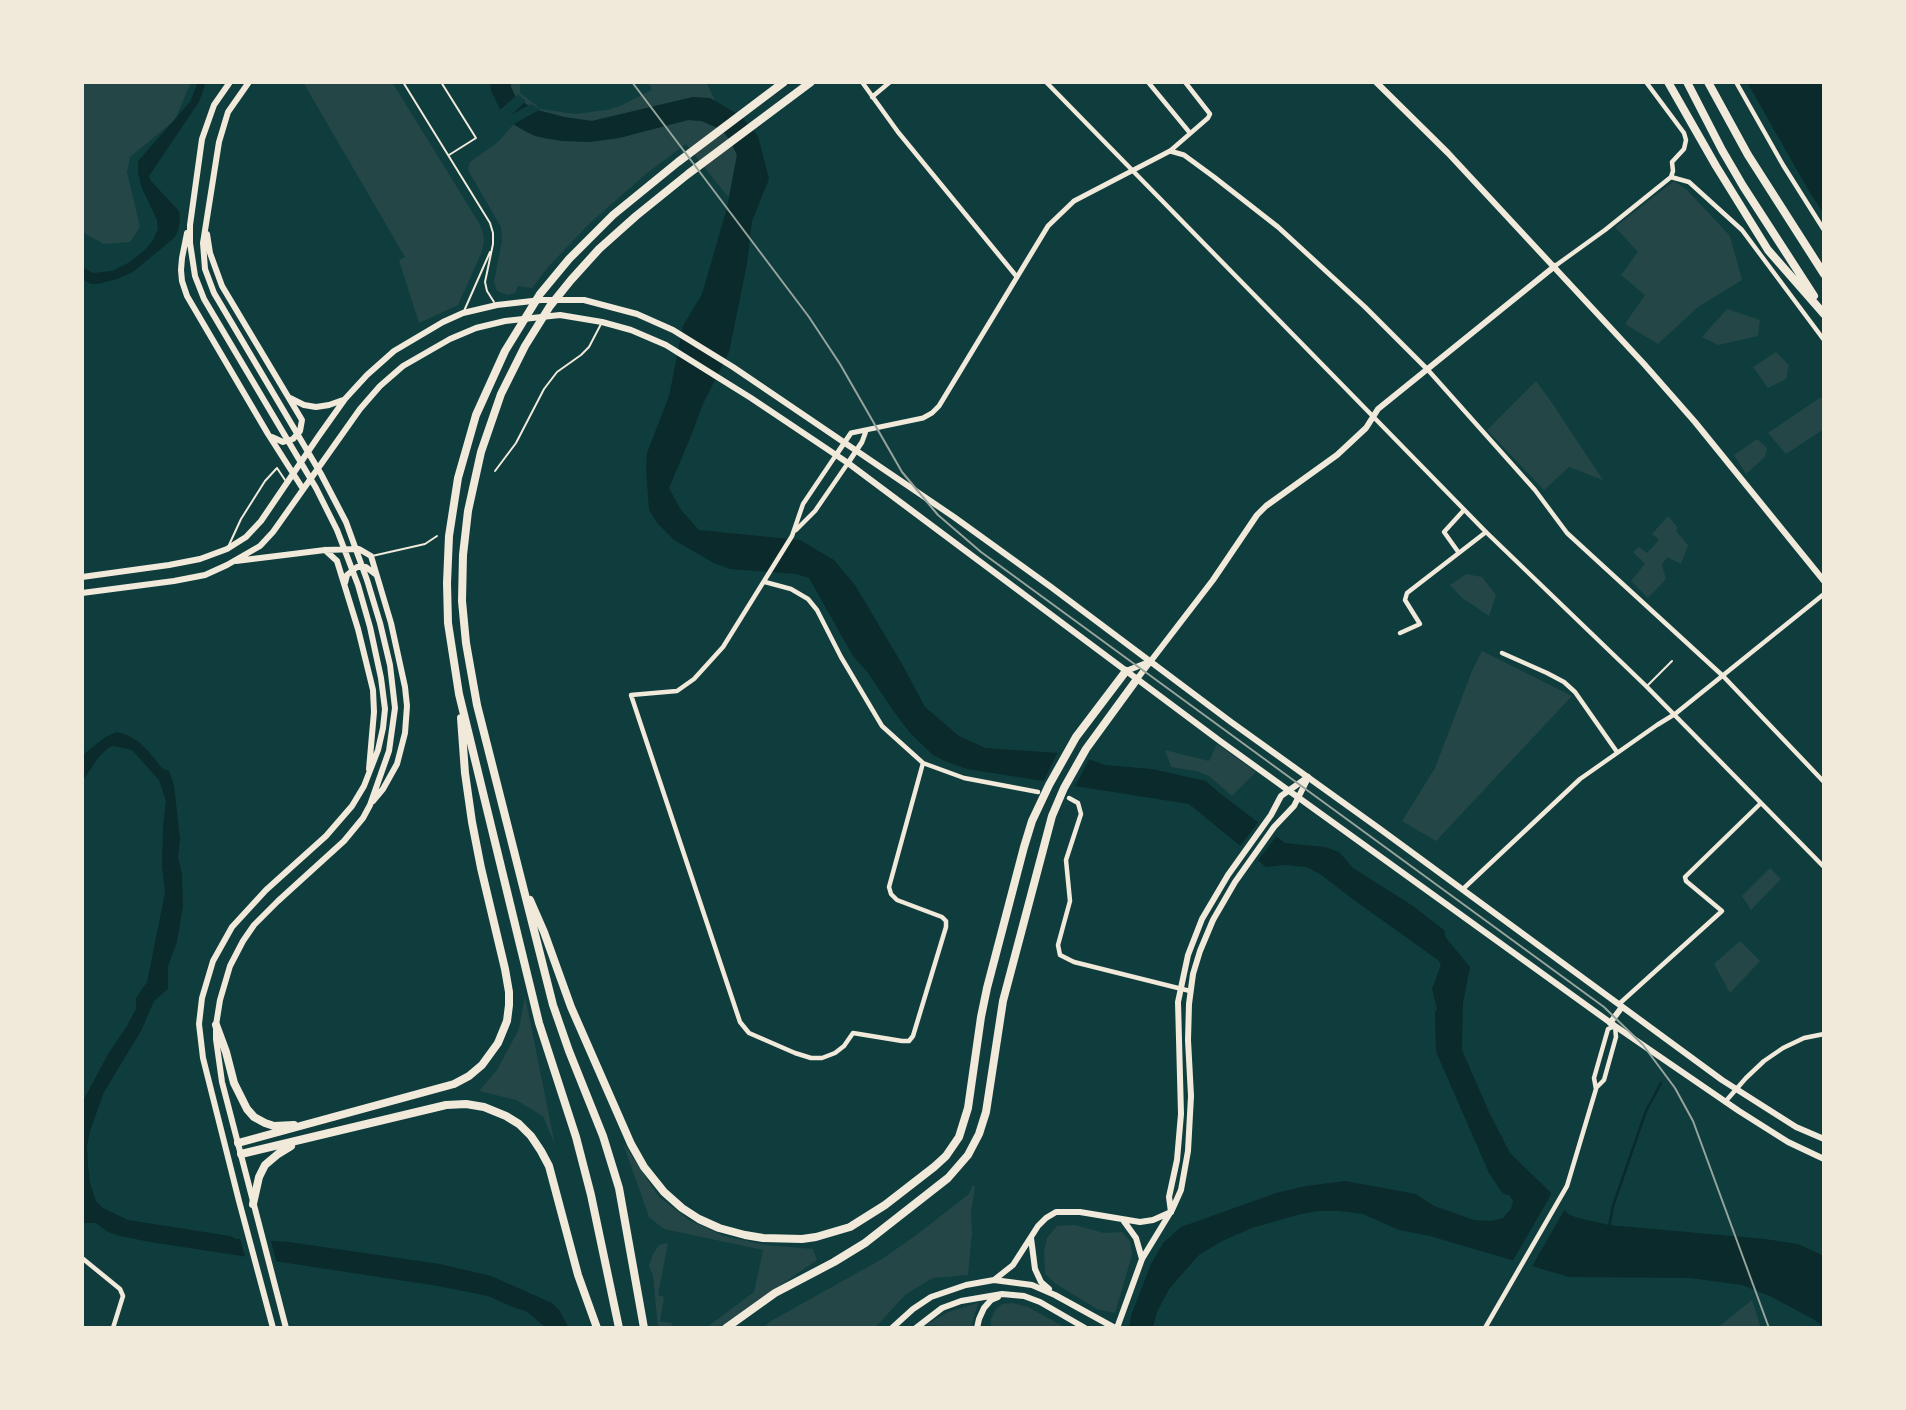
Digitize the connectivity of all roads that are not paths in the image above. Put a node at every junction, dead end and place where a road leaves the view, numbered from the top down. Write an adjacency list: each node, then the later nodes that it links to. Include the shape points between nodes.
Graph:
1 (230, 82): 24 (main road, via 214,105 202,139)
2 (249, 82): 25 (main road, via 223,126)
3 (403, 82): 21 (lane)
4 (441, 82): 21 (lane, via 476,138)
5 (784, 82): 77 (highway, via 613,215 551,280 516,330 485,391 464,454 452,515 447,603)
6 (811, 82): 93 (highway, via 688,174 599,250 550,306 501,394 481,452 467,516 462,590 467,655 481,726)
7 (862, 82): 18 (street)
8 (890, 82): 18 (street)
9 (1046, 82): 22 (street)
10 (1148, 82): 19 (street)
11 (1185, 82): 19 (street, via 1210,114)
12 (1376, 82): 28 (main road)
13 (1646, 82): 23 (street, via 1686,140 1672,162)
14 (1668, 82): 33 (highway, via 1768,250)
15 (1687, 82): 33 (highway, via 1743,186)
16 (1708, 82): 29 (highway, via 1748,155)
17 (1736, 82): 26 (street)
18 (873, 97): 30 (street)
19 (1190, 133): 20 (street)
20 (1170, 150): 22 (street); 39 (street, via 1184,155 1278,227)
21 (448, 155): 27 (lane, via 488,220)
22 (1133, 170): 30 (street, via 1060,213); 42 (street)
23 (1671, 177): 28 (street); 38 (street, via 1689,182 1742,230)
24 (190, 225): 44 (main road, via 181,258 184,289); 81 (main road, via 195,276 204,299 320,494 358,585 384,698 383,728)
25 (205, 226): 40 (main road, via 222,286); 89 (main road, via 203,257 214,293 321,474 368,580 385,643 395,708 389,751)
26 (1824, 230)
27 (492, 248): 32 (lane, via 485,287); 34 (lane)
28 (1555, 266): 39 (main road); 63 (main road, via 1672,395)
29 (1824, 274)
30 (1017, 277): 43 (street, via 939,406 923,418)
31 (584, 300): 32 (main road); 35 (main road); 45 (main road, via 637,314 673,330)
32 (500, 305): 34 (main road); 36 (main road)
33 (1824, 312)
34 (463, 313): 41 (main road, via 394,351)
35 (583, 318): 36 (main road, via 560,315); 37 (main road)
36 (505, 321): 52 (main road, via 476,328 403,366 360,409)
37 (601, 322): 47 (main road, via 666,345); 49 (lane, via 589,347 557,372 544,389 516,443)
38 (1824, 340)
39 (1428, 370): 42 (main road); 74 (street, via 1535,490 1567,533)
40 (288, 397): 41 (main road, via 316,407); 44 (main road, via 301,418 300,430 286,442)
41 (345, 400): 50 (main road)
42 (1373, 416): 53 (street); 72 (main road, via 1337,455 1257,515)
43 (866, 431): 45 (street, via 851,433); 46 (street)
44 (268, 434): 50 (main road)
45 (845, 442): 46 (main road); 47 (street)
46 (857, 450): 48 (street); 72 (main road)
47 (836, 455): 48 (main road); 55 (street, via 803,504)
48 (848, 463): 55 (street, via 816,512); 73 (main road)
49 (495, 471)
50 (293, 474): 51 (main road); 52 (main road)
51 (287, 483): 57 (main road, via 261,521); 57 (lane, via 277,468 241,519)
52 (303, 489): 61 (main road, via 273,532)
53 (1464, 510): 54 (street); 59 (street, via 1444,532)
54 (1486, 532): 59 (street); 76 (street)
55 (794, 533): 65 (street)
56 (437, 536): 60 (lane, via 425,544)
57 (227, 549): 62 (main road, via 180,564)
58 (325, 550): 60 (main road, via 359,549); 61 (main road); 66 (main road, via 337,561)
59 (1459, 553): 69 (street, via 1407,593 1405,600 1420,625)
60 (371, 556): 64 (main road)
61 (234, 561): 67 (main road, via 205,575)
62 (82, 577)
63 (1824, 581)
64 (379, 582): 66 (main road, via 370,569 357,567 347,575); 89 (main road, via 405,687 407,719 397,764)
65 (765, 582): 80 (street, via 800,593 812,604 882,726); 80 (street, via 723,647 687,686 631,695 740,1022 748,1033 811,1058 835,1053 853,1033 902,1041 913,1036 946,921 897,900 889,887)
66 (345, 588): 81 (main road, via 374,700)
67 (82, 593)
68 (1824, 594): 74 (street)
69 (1400, 633)
70 (1502, 653): 79 (street, via 1564,682)
71 (1671, 661): 76 (lane)
72 (1150, 662): 73 (main road); 75 (main road); 82 (main road)
73 (1126, 671): 75 (main road); 93 (highway, via 1082,728 1035,814 987,988 959,1137 940,1161 850,1227 816,1237 763,1238 719,1228 672,1200 631,1144)
74 (1723, 676): 78 (street); 83 (street)
75 (1137, 679): 84 (main road); 125 (highway, via 1086,749 1048,827 1003,1001 986,1112 968,1155 948,1178 865,1242 775,1293)
76 (1646, 686): 78 (street)
77 (459, 694): 104 (highway, via 472,822 509,986 504,1028 488,1058 454,1084); 123 (highway, via 539,1023 591,1195)
78 (1675, 715): 79 (street); 88 (street)
79 (1617, 752): 94 (street, via 1580,779)
80 (923, 763): 85 (street, via 964,778)
81 (368, 775): 120 (main road, via 335,827 232,928 218,949 200,1010 201,1046)
82 (1308, 777): 84 (main road); 86 (main road); 94 (main road)
83 (1823, 781)
84 (1289, 791): 86 (main road); 90 (main road)
85 (1038, 792)
86 (1298, 797): 91 (main road); 99 (main road)
87 (1069, 798): 95 (street, via 1078,803 1080,814 1066,860 1070,901 1058,945 1060,955)
88 (1761, 803): 92 (street); 97 (street, via 1685,877 1722,911)
89 (370, 805): 98 (main road, via 344,841 248,933 226,976)
90 (1269, 818): 91 (main road, via 1278,816); 95 (main road, via 1202,919)
91 (1277, 824): 96 (main road, via 1208,929)
92 (1824, 867)
93 (520, 878): 124 (highway, via 553,1005 619,1188)
94 (1462, 890): 97 (main road)
95 (1180, 989): 96 (street); 111 (main road, via 1181,1114 1169,1197)
96 (1190, 991): 111 (main road, via 1189,1142 1183,1184)
97 (1620, 1006): 99 (main road); 102 (main road)
98 (216, 1025): 104 (highway, via 237,1091 251,1114 265,1124); 107 (main road, via 219,1068)
99 (1612, 1025): 101 (street, via 1594,1078); 101 (street, via 1616,1037 1604,1080); 103 (main road)
100 (1824, 1034): 102 (street, via 1783,1048)
101 (1596, 1089): 131 (street, via 1567,1186)
102 (1737, 1090): 103 (street); 105 (main road)
103 (1725, 1102): 109 (main road)
104 (311, 1124): 107 (highway)
105 (1824, 1139)
106 (303, 1140): 108 (highway); 110 (highway, via 265,1165); 122 (highway, via 456,1104 484,1107 513,1119 531,1136 549,1166)
107 (238, 1143): 108 (main road)
108 (241, 1154): 110 (main road)
109 (1824, 1159)
110 (253, 1205): 121 (main road)
111 (1171, 1212): 112 (main road, via 1144,1222); 115 (main road)
112 (1124, 1220): 113 (main road, via 1060,1211 1046,1218); 115 (main road)
113 (1031, 1236): 116 (main road, via 1013,1265); 118 (main road, via 1037,1277)
114 (82, 1258): 119 (street, via 123,1296)
115 (1142, 1259): 130 (main road)
116 (994, 1280): 118 (main road, via 1032,1285); 126 (main road, via 931,1297)
117 (1002, 1294): 127 (main road, via 942,1308); 128 (main road, via 984,1308); 129 (main road, via 1040,1302)
118 (1055, 1295): 130 (main road)
119 (113, 1328)
120 (273, 1328)
121 (286, 1328)
122 (597, 1328)
123 (619, 1328)
124 (644, 1328)
125 (726, 1328)
126 (892, 1328)
127 (916, 1328)
128 (977, 1328)
129 (1085, 1328)
130 (1116, 1328)
131 (1485, 1328)

